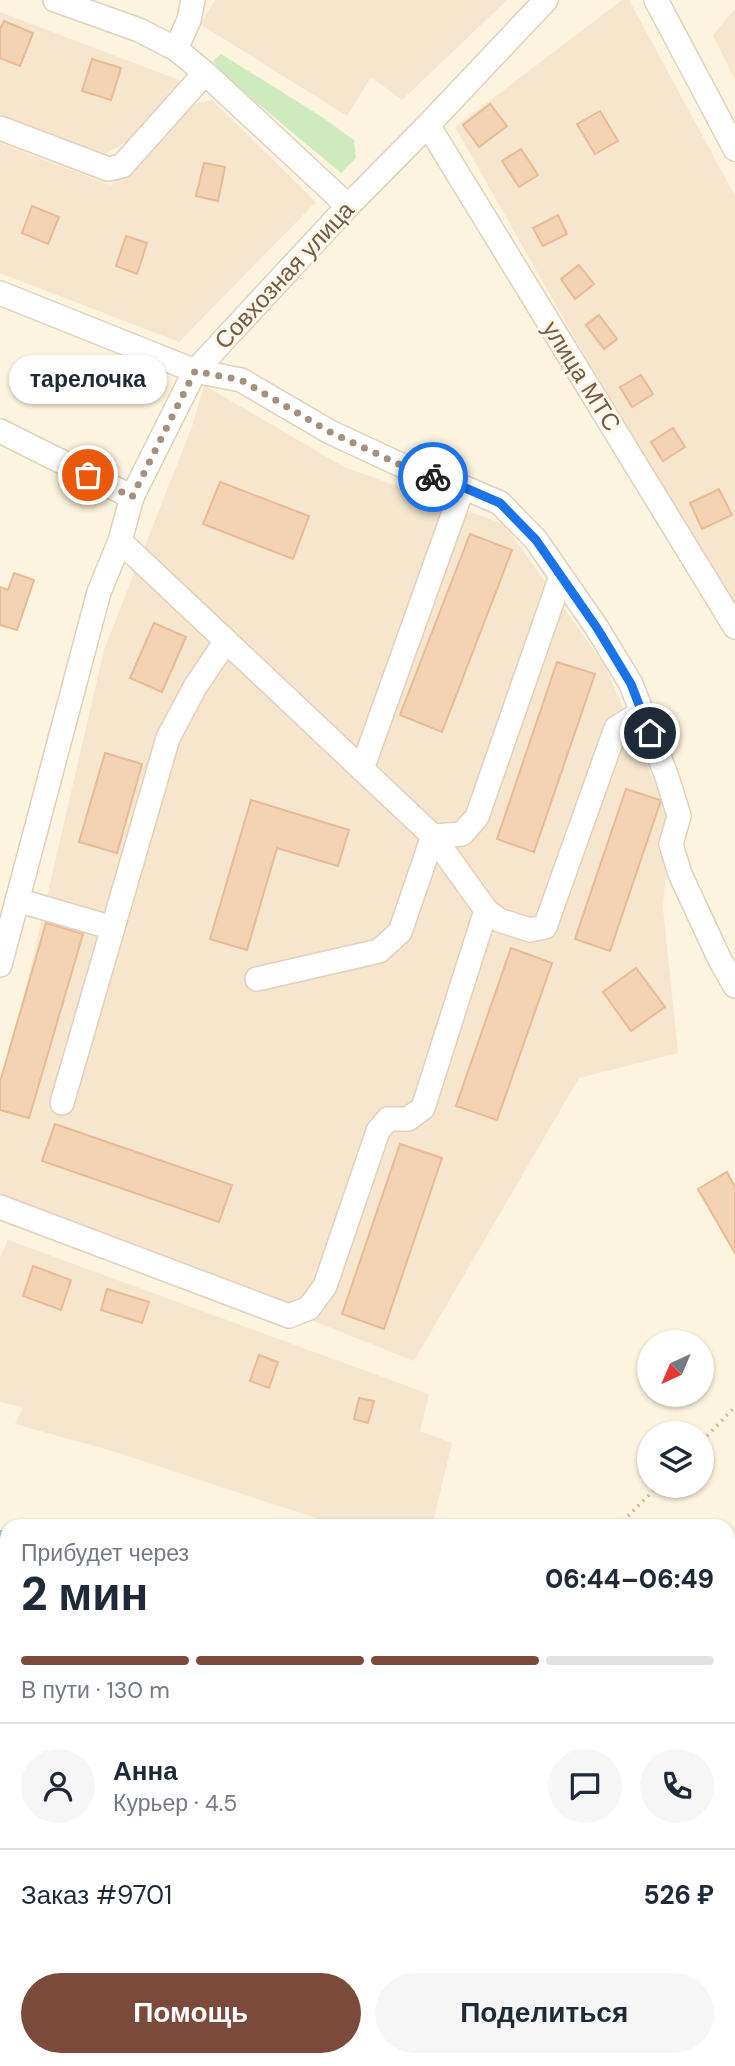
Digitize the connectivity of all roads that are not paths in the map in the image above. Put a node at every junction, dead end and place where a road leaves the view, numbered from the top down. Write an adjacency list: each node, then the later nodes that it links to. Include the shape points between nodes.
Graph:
1 (55, 0): 5 (street, via 139,30)
2 (193, 0): 5 (street)
3 (546, 0): 7 (street, Совхозная улица)
4 (656, 0): 9 (street)
5 (176, 49): 6 (street)
6 (205, 73): 8 (street, via 121,166 108,169); 10 (street)
7 (428, 125): 10 (street, Совхозная улица); 18 (street, улица МТС)
8 (0, 128)
9 (735, 149)
10 (348, 206): 12 (street, Совхозная улица)
11 (1, 295): 12 (street)
12 (195, 371): 14 (street, via 241,380 330,432 403,466); 15 (street, Совхозная улица)
13 (0, 431): 15 (street)
14 (463, 487): 17 (street, via 500,503 536,540); 21 (street)
15 (132, 497): 16 (street, Совхозная улица)
16 (120, 541): 19 (street); 23 (street, Совхозная улица, via 99,592)
17 (561, 576): 20 (street, via 631,684); 22 (street, via 477,817 462,834)
18 (735, 627)
19 (226, 641): 21 (street); 25 (street, via 167,738)
20 (642, 712): 24 (street, via 616,728 545,928 530,930); 28 (street, via 679,816 671,844 680,874)
21 (362, 769): 22 (street)
22 (433, 836): 24 (street); 27 (street, via 400,932 379,951)
23 (17, 900): 25 (street); 26 (street, Совхозная улица)
24 (486, 911): 30 (street, via 423,1108 408,1119 388,1119 378,1131 325,1286 309,1308 289,1316)
25 (113, 929): 29 (street)
26 (0, 965)
27 (257, 979)
28 (735, 986)
29 (62, 1103)
30 (2, 1215)

